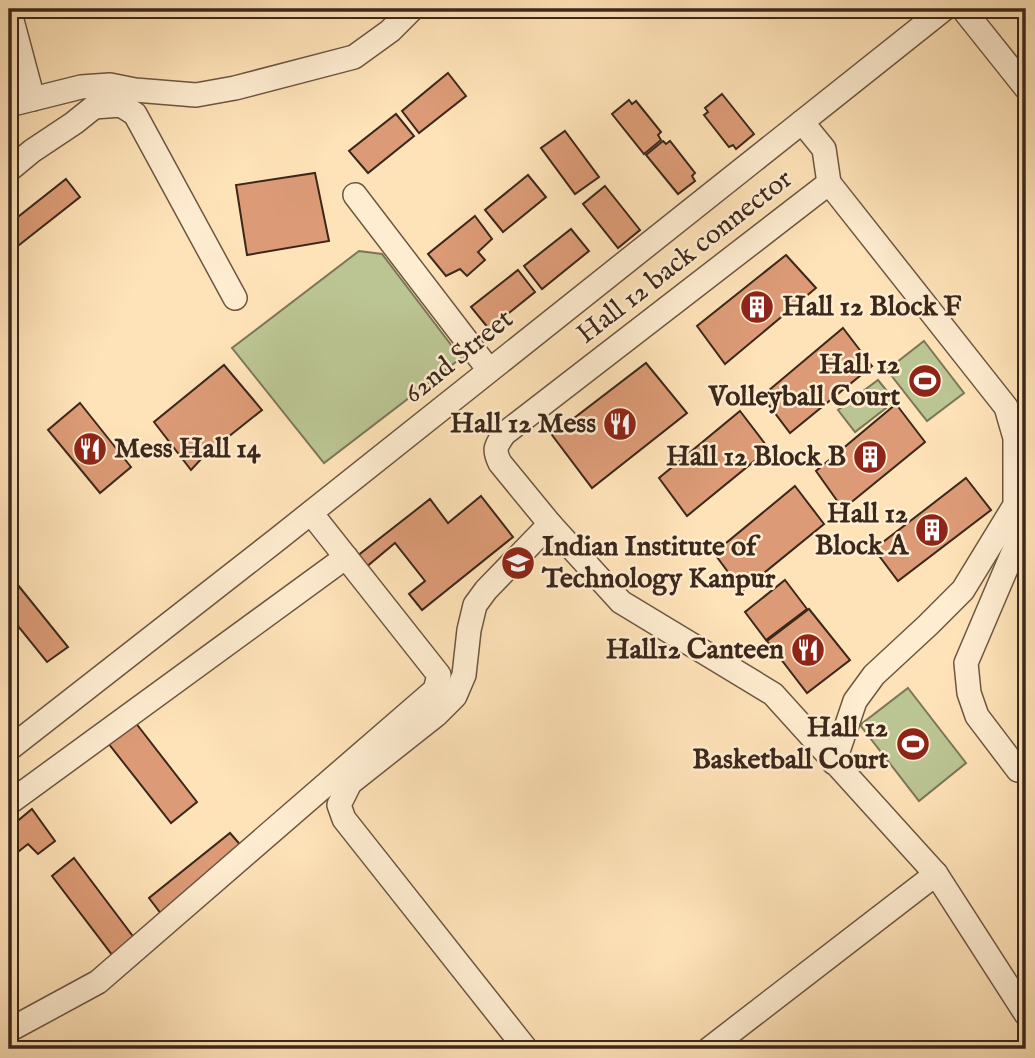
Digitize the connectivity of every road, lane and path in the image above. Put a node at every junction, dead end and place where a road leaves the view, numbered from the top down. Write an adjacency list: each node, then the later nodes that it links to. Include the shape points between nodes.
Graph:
1 (9, 9): 7 (street)
2 (412, 9): 5 (street)
3 (944, 9): 9 (street, 62nd Street)
4 (963, 9): 6 (street)
5 (390, 20): 7 (street, via 354,57 235,88 196,95 110,85)
6 (1026, 88)
7 (33, 99): 8 (street)
8 (9, 105)
9 (802, 122): 11 (street, via 824,149); 14 (street, 62nd Street)
10 (9, 170): 13 (street, via 94,107 121,105 135,114)
11 (829, 183): 17 (street, Hall 12 back connector, via 504,433 495,454); 20 (street, Hall 12 back connector, via 1006,407 1015,438 1015,505 963,590 874,675 855,701)
12 (355, 195): 14 (street)
13 (235, 298)
14 (489, 370): 15 (street, 62nd Street)
15 (311, 513): 18 (street); 19 (street, 62nd Street)
16 (1026, 523): 21 (street, via 966,663 977,716)
17 (550, 524): 20 (street, Hall 12 back connector, via 621,602 773,694); 26 (street, via 475,605 464,674 455,696 350,783 339,805 344,820)
18 (346, 557): 22 (street); 25 (street, via 439,675 435,690 97,982 15,1027)
19 (9, 749)
20 (834, 763): 23 (street, Hall 12 back connector)
21 (1018, 770)
22 (9, 803)
23 (936, 874): 24 (street, Hall 12 back connector); 27 (street)
24 (1026, 1014)
25 (9, 1020)
26 (526, 1049)
27 (709, 1049)

